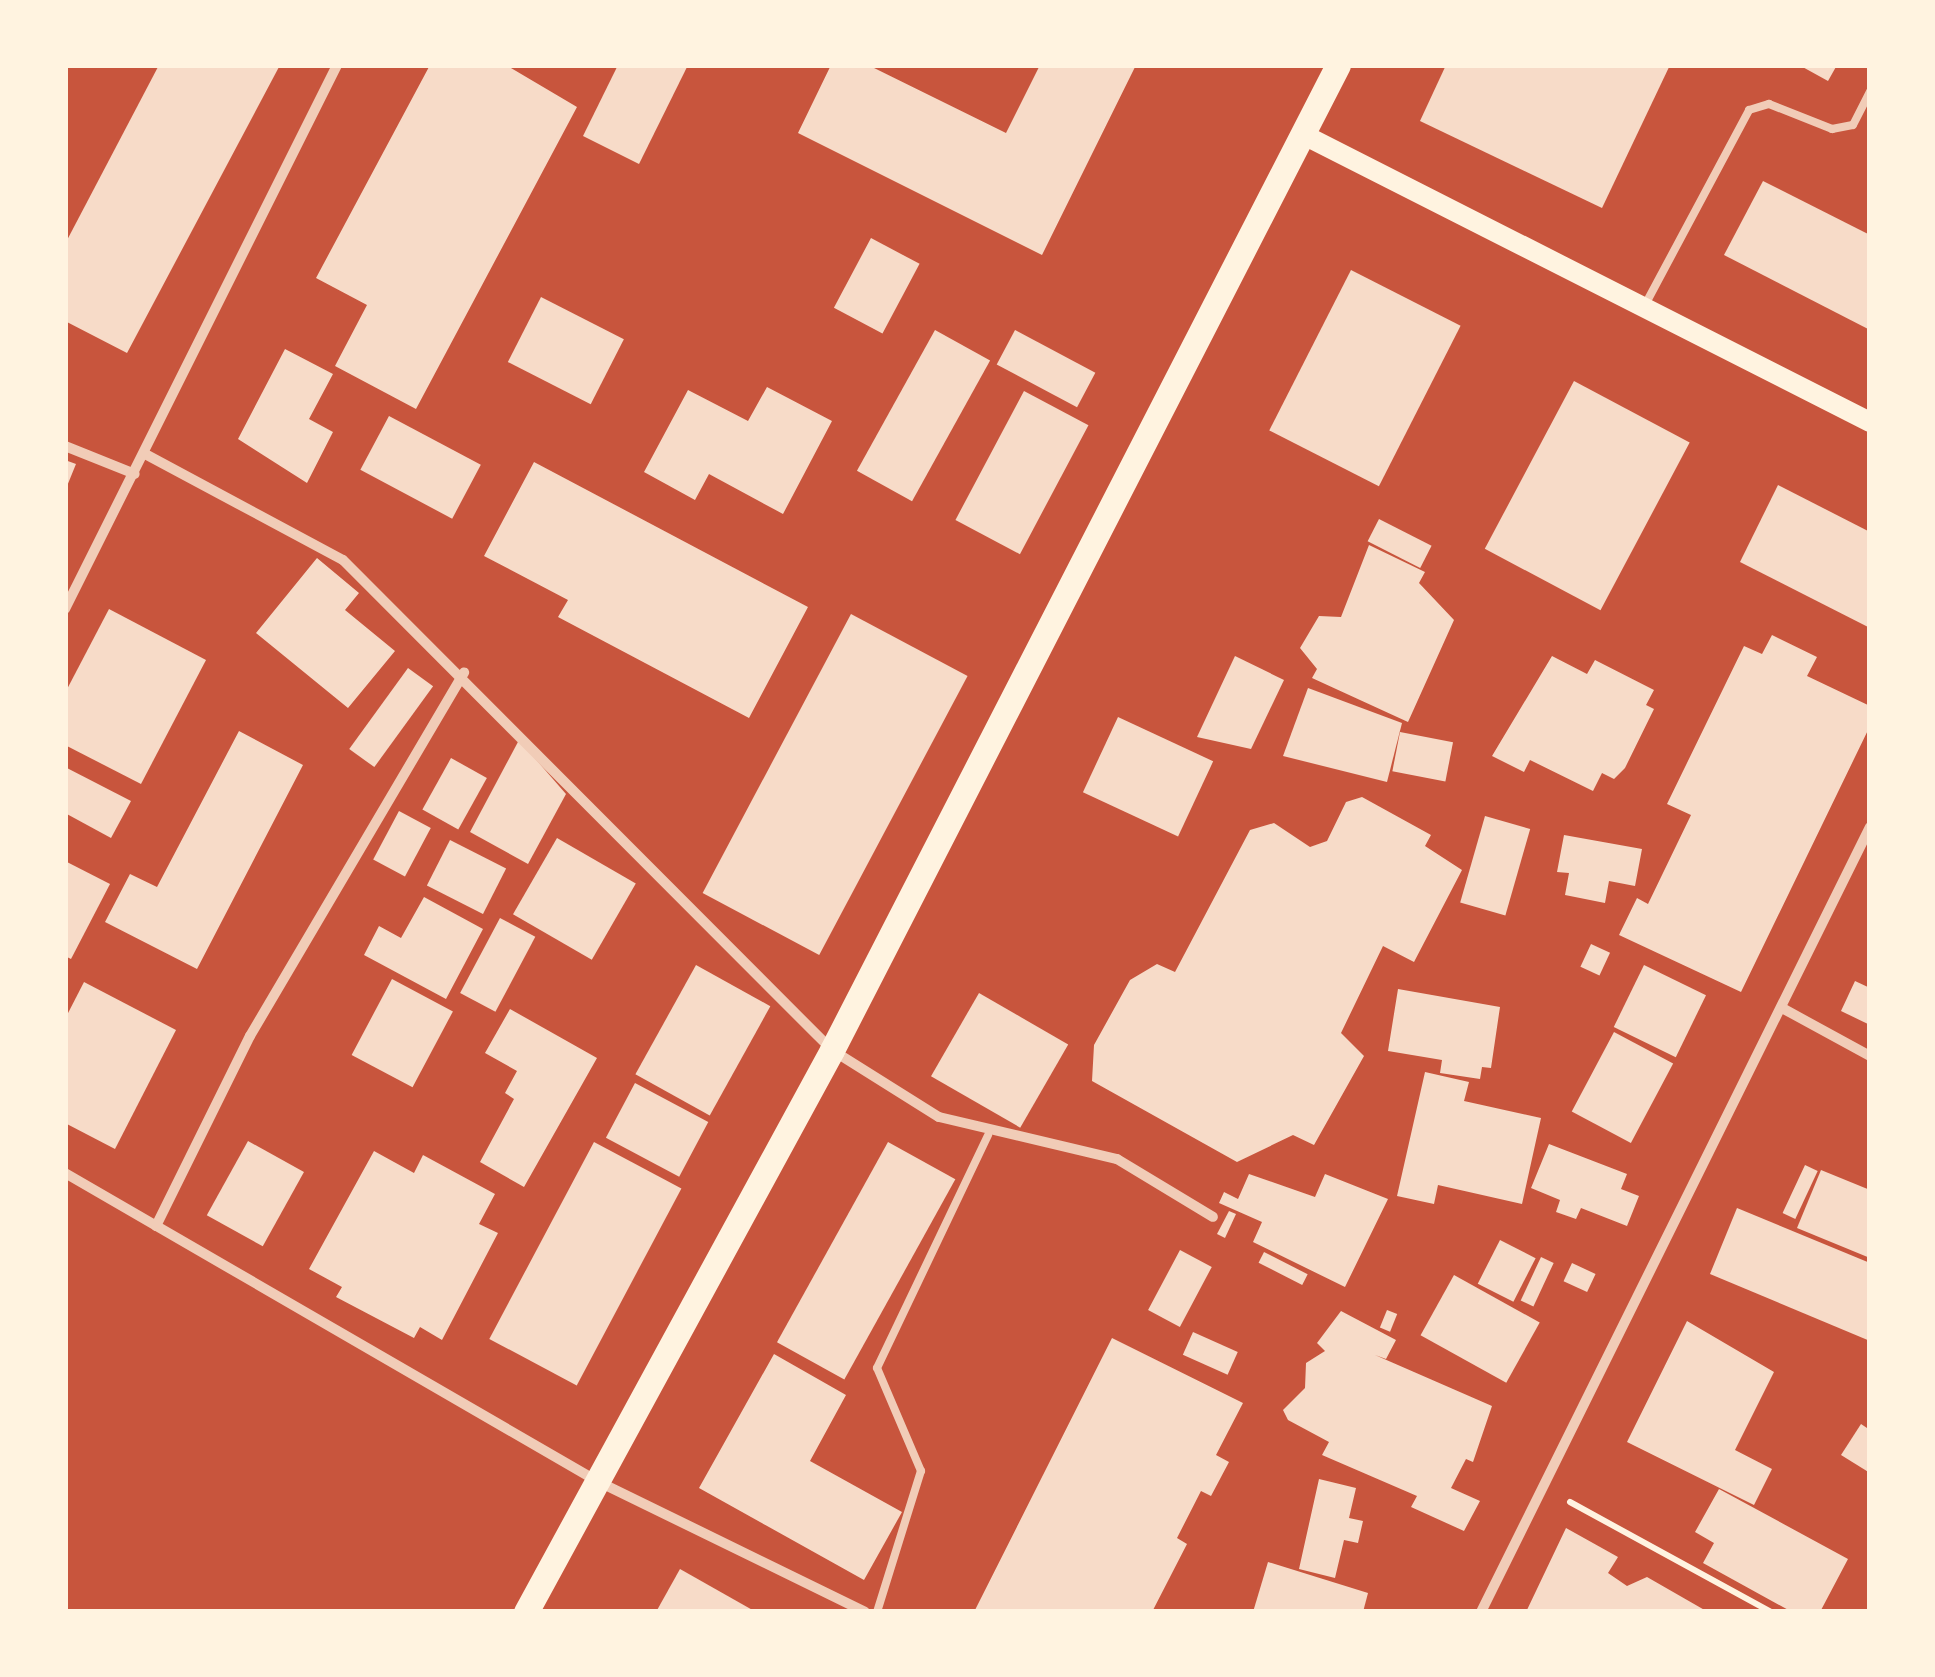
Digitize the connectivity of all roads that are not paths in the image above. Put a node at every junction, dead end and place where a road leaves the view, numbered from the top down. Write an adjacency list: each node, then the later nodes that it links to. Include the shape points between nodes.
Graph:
1 (338, 65): 8 (street)
2 (1338, 65): 4 (main road)
3 (1870, 91): 5 (lane, via 1853,125 1832,129 1768,104 1748,110)
4 (1302, 134): 5 (main road); 14 (main road)
5 (1643, 309): 6 (main road)
6 (1870, 422)
7 (65, 446): 9 (street)
8 (147, 455): 9 (street); 11 (street, via 342,560)
9 (136, 474): 10 (street)
10 (65, 609)
11 (464, 672): 14 (street); 19 (street, via 250,1036)
12 (1870, 827): 13 (street)
13 (1782, 1008): 15 (street); 24 (street)
14 (832, 1050): 16 (street, via 939,1117); 20 (main road)
15 (1870, 1056)
16 (988, 1135): 18 (street, via 1116,1159); 23 (lane, via 880,1358 921,1471)
17 (65, 1172): 19 (street)
18 (1213, 1217)
19 (156, 1226): 20 (street)
20 (597, 1480): 21 (main road); 22 (street)
21 (526, 1612)
22 (865, 1612)
23 (876, 1612)
24 (1481, 1612)

